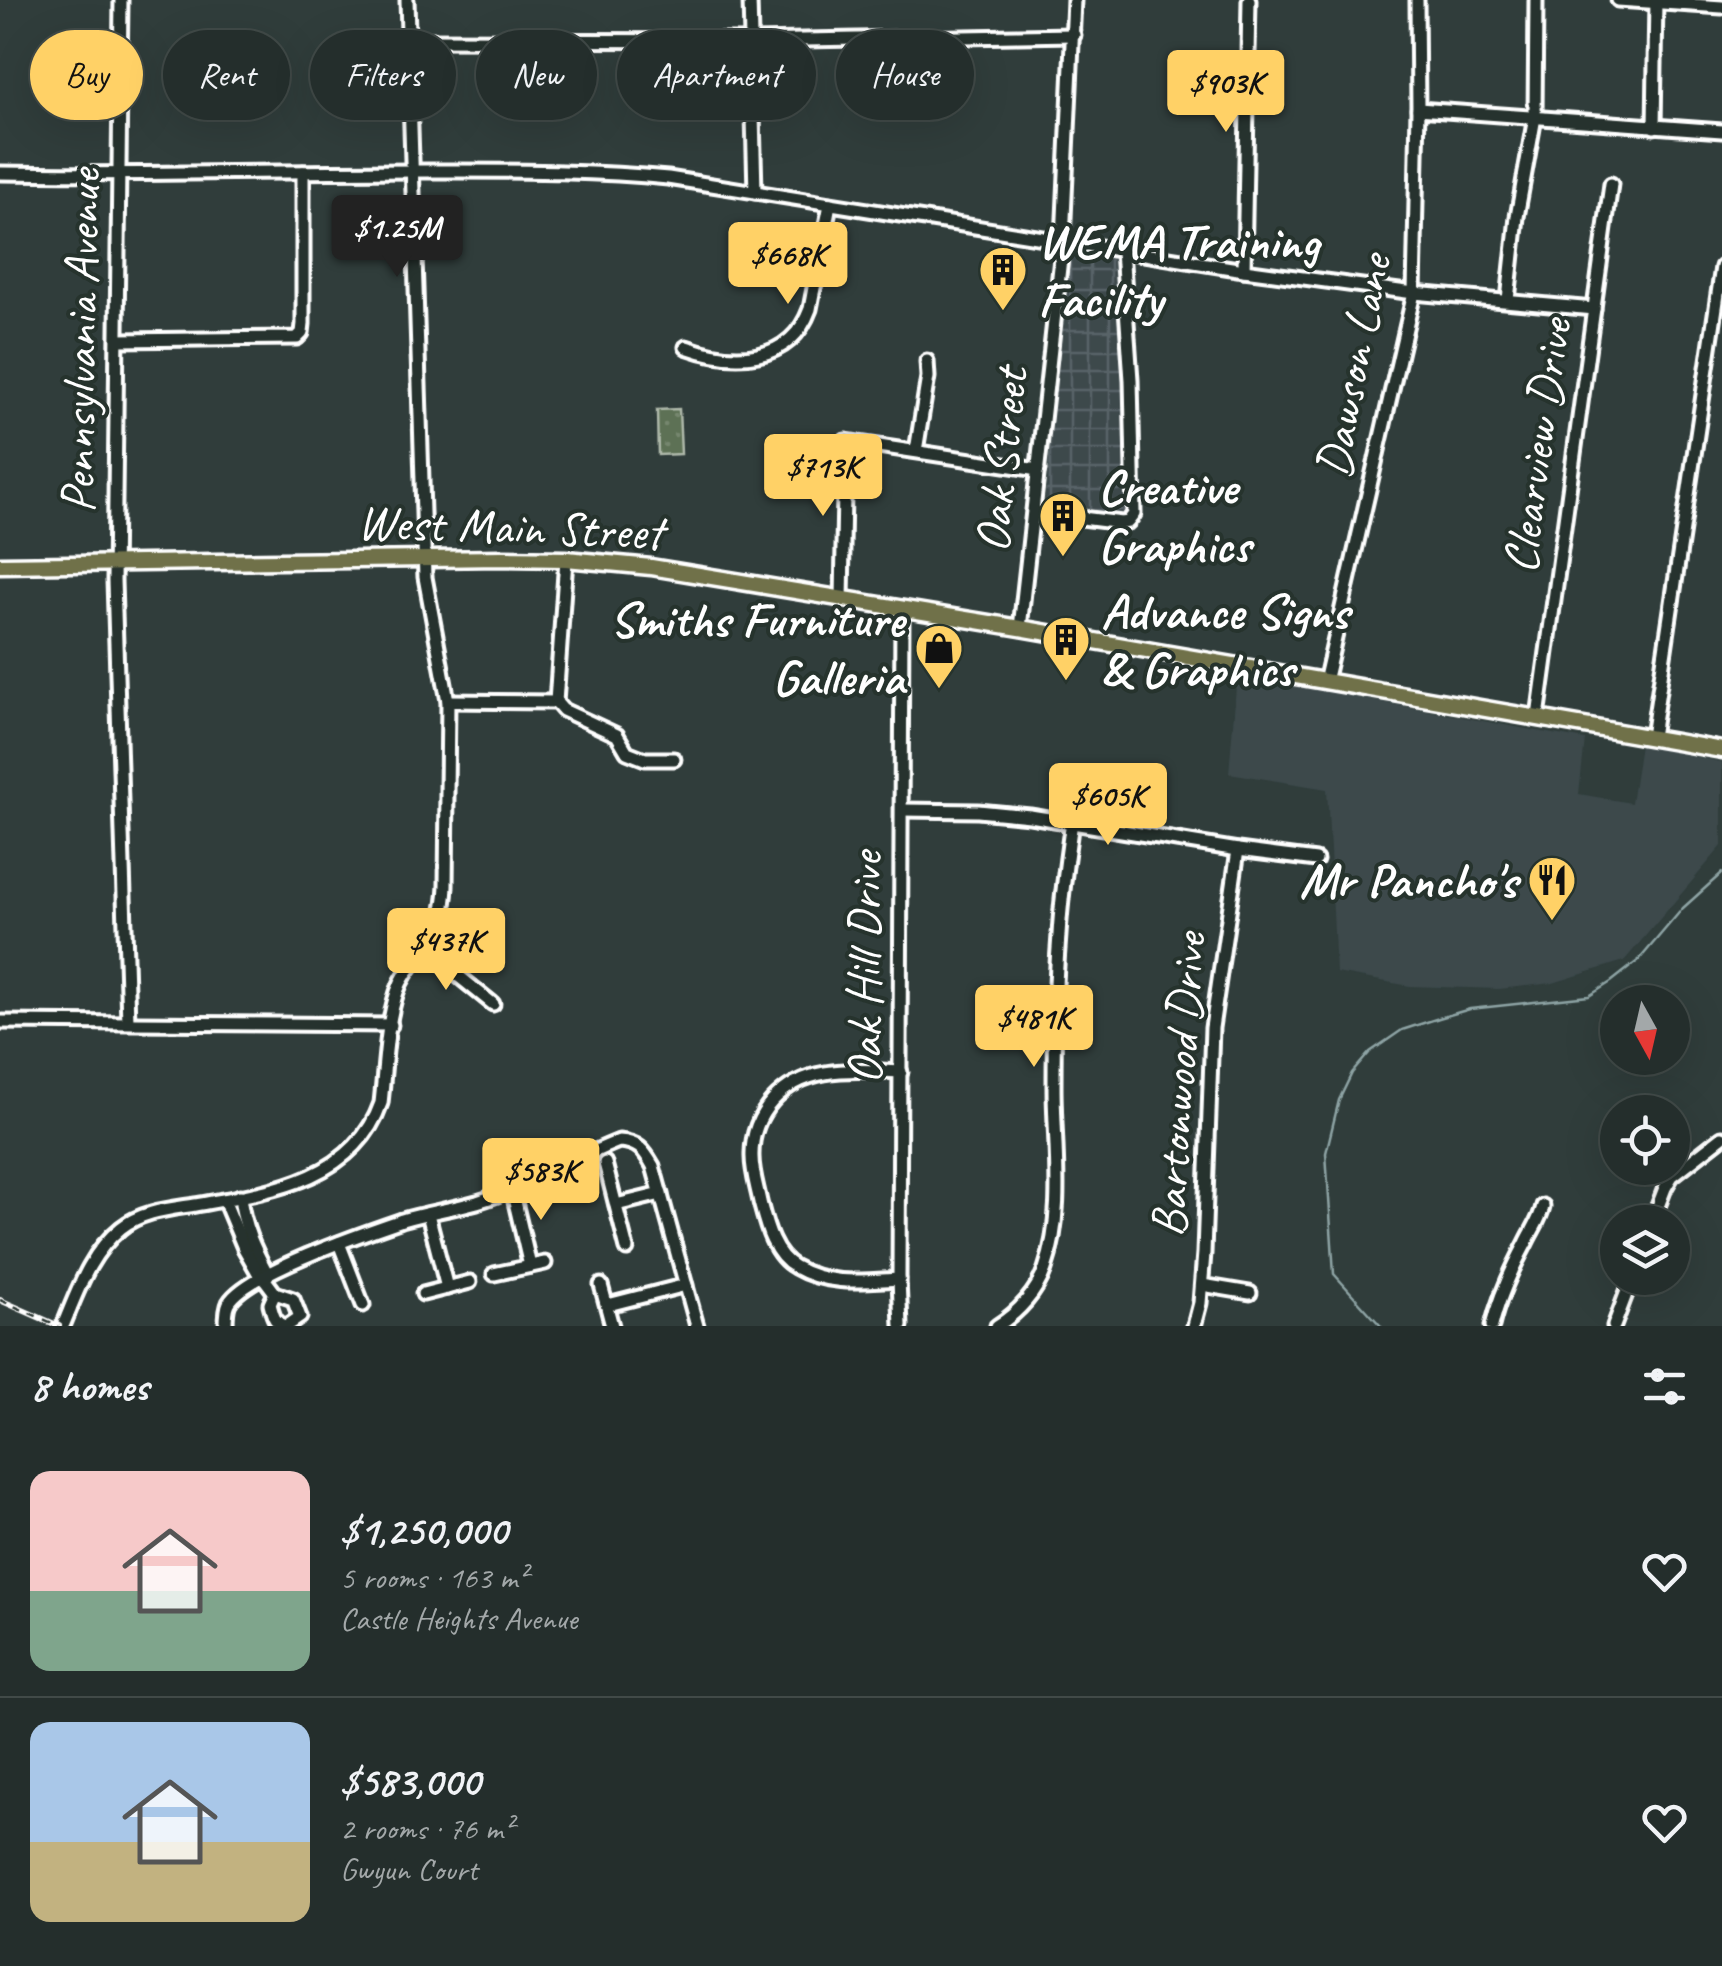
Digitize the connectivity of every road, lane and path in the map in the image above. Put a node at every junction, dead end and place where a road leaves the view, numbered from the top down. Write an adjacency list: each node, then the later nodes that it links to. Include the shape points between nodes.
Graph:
1 (121, 0): 26 (street, Pennsylvania Avenue)
2 (407, 0): 11 (street)
3 (750, 0): 12 (street)
4 (1074, 0): 13 (street, Oak Street)
5 (1250, 0): 33 (street)
6 (1417, 0): 17 (street, Dawson Lane)
7 (1536, 0): 18 (street)
8 (1618, 0): 9 (street)
9 (1656, 1): 10 (street); 21 (street)
10 (1722, 7)
11 (409, 30)
12 (751, 30)
13 (1074, 35): 15 (street); 30 (street, Oak Street)
14 (456, 40): 16 (street)
15 (816, 40)
16 (617, 41)
17 (1418, 109): 18 (street); 34 (street, Dawson Lane)
18 (1535, 117): 21 (street); 35 (street)
19 (412, 120): 23 (street)
20 (754, 120): 28 (street)
21 (1654, 127): 22 (street)
22 (1722, 132)
23 (414, 170): 24 (street); 28 (street, via 627,174); 43 (street)
24 (303, 172): 26 (street); 37 (street, via 303,324 297,338)
25 (0, 173): 26 (street)
26 (119, 175): 37 (street, Pennsylvania Avenue)
27 (1611, 184): 36 (street, Clearview Drive)
28 (756, 192): 29 (street)
29 (830, 204): 30 (street); 38 (street, via 810,308 792,338 751,357)
30 (1063, 240): 31 (street); 41 (street, Oak Street)
31 (1122, 250): 33 (street); 42 (street, via 1134,514 1122,523)
32 (1722, 268): 54 (street)
33 (1244, 270): 34 (street)
34 (1414, 293): 35 (street); 50 (street, Dawson Lane)
35 (1508, 300): 36 (street)
36 (1594, 310): 53 (street, Clearview Drive)
37 (118, 340): 45 (street, Pennsylvania Avenue)
38 (686, 347)
39 (926, 361): 40 (street)
40 (916, 451): 41 (street); 47 (street, via 846,441)
41 (1038, 470): 42 (street, Oak Street)
42 (1034, 512): 49 (street, Oak Street)
43 (426, 558): 44 (main road, West Main Street); 45 (main road, West Main Street); 51 (street)
44 (566, 558): 47 (main road, West Main Street); 52 (street)
45 (114, 562): 46 (main road, West Main Street); 64 (street, Pennsylvania Avenue)
46 (0, 564)
47 (842, 599): 48 (main road, West Main Street)
48 (902, 610): 49 (main road, West Main Street); 57 (street, Oak Hill Drive)
49 (1020, 628): 50 (main road, West Main Street)
50 (1325, 682): 53 (main road, West Main Street)
51 (448, 701): 52 (street); 61 (street, via 445,904)
52 (556, 702): 56 (street, via 618,735 628,752)
53 (1538, 717): 54 (main road, West Main Street)
54 (1652, 738): 55 (main road, West Main Street)
55 (1722, 750)
56 (674, 760)
57 (902, 810): 58 (street); 66 (street, Oak Hill Drive)
58 (1072, 821): 59 (street); 101 (street, via 1059,934 1052,1236 1036,1287)
59 (1238, 850): 60 (street); 87 (street, Bartonwood Drive, via 1212,1028)
60 (1316, 860)
61 (425, 949): 62 (street); 65 (street, via 404,976)
62 (494, 1004)
63 (0, 1022): 64 (street)
64 (128, 1022): 65 (street)
65 (391, 1025): 71 (street, via 382,1103 360,1142 319,1172)
66 (901, 1072): 83 (street, Oak Hill Drive); 83 (street, via 828,1072 788,1087 762,1112 752,1153 761,1206 787,1262 828,1280)
67 (1722, 1137): 74 (street, via 1672,1176)
68 (605, 1163): 73 (street)
69 (512, 1188): 70 (street, via 619,1141 643,1148); 76 (street); 80 (street)
70 (661, 1194): 73 (street); 86 (street)
71 (240, 1196): 72 (street); 82 (street)
72 (224, 1200): 82 (street); 95 (street, via 150,1214 122,1227 86,1269)
73 (616, 1205): 78 (street)
74 (1658, 1205)
75 (1544, 1206): 103 (street)
76 (428, 1214): 77 (street); 88 (street)
77 (340, 1243): 82 (street); 93 (street)
78 (627, 1249)
79 (545, 1263): 80 (street)
80 (530, 1266): 81 (street)
81 (494, 1274)
82 (264, 1277): 90 (street); 96 (street, via 230,1303)
83 (899, 1279): 100 (street, Oak Hill Drive)
84 (470, 1282): 88 (street)
85 (601, 1285): 94 (street)
86 (686, 1285): 94 (street); 99 (street)
87 (1202, 1285): 89 (street); 102 (street, Bartonwood Drive)
88 (447, 1288): 91 (street)
89 (1250, 1292)
90 (275, 1293): 97 (street, via 274,1319); 97 (street, via 293,1299 300,1317)
91 (423, 1294)
92 (1626, 1295): 104 (street)
93 (363, 1305)
94 (608, 1305): 98 (street)
95 (63, 1326)
96 (226, 1326)
97 (286, 1326)
98 (612, 1326)
99 (697, 1326)
100 (901, 1326)
101 (997, 1326)
102 (1194, 1326)
103 (1492, 1326)
104 (1614, 1326)

